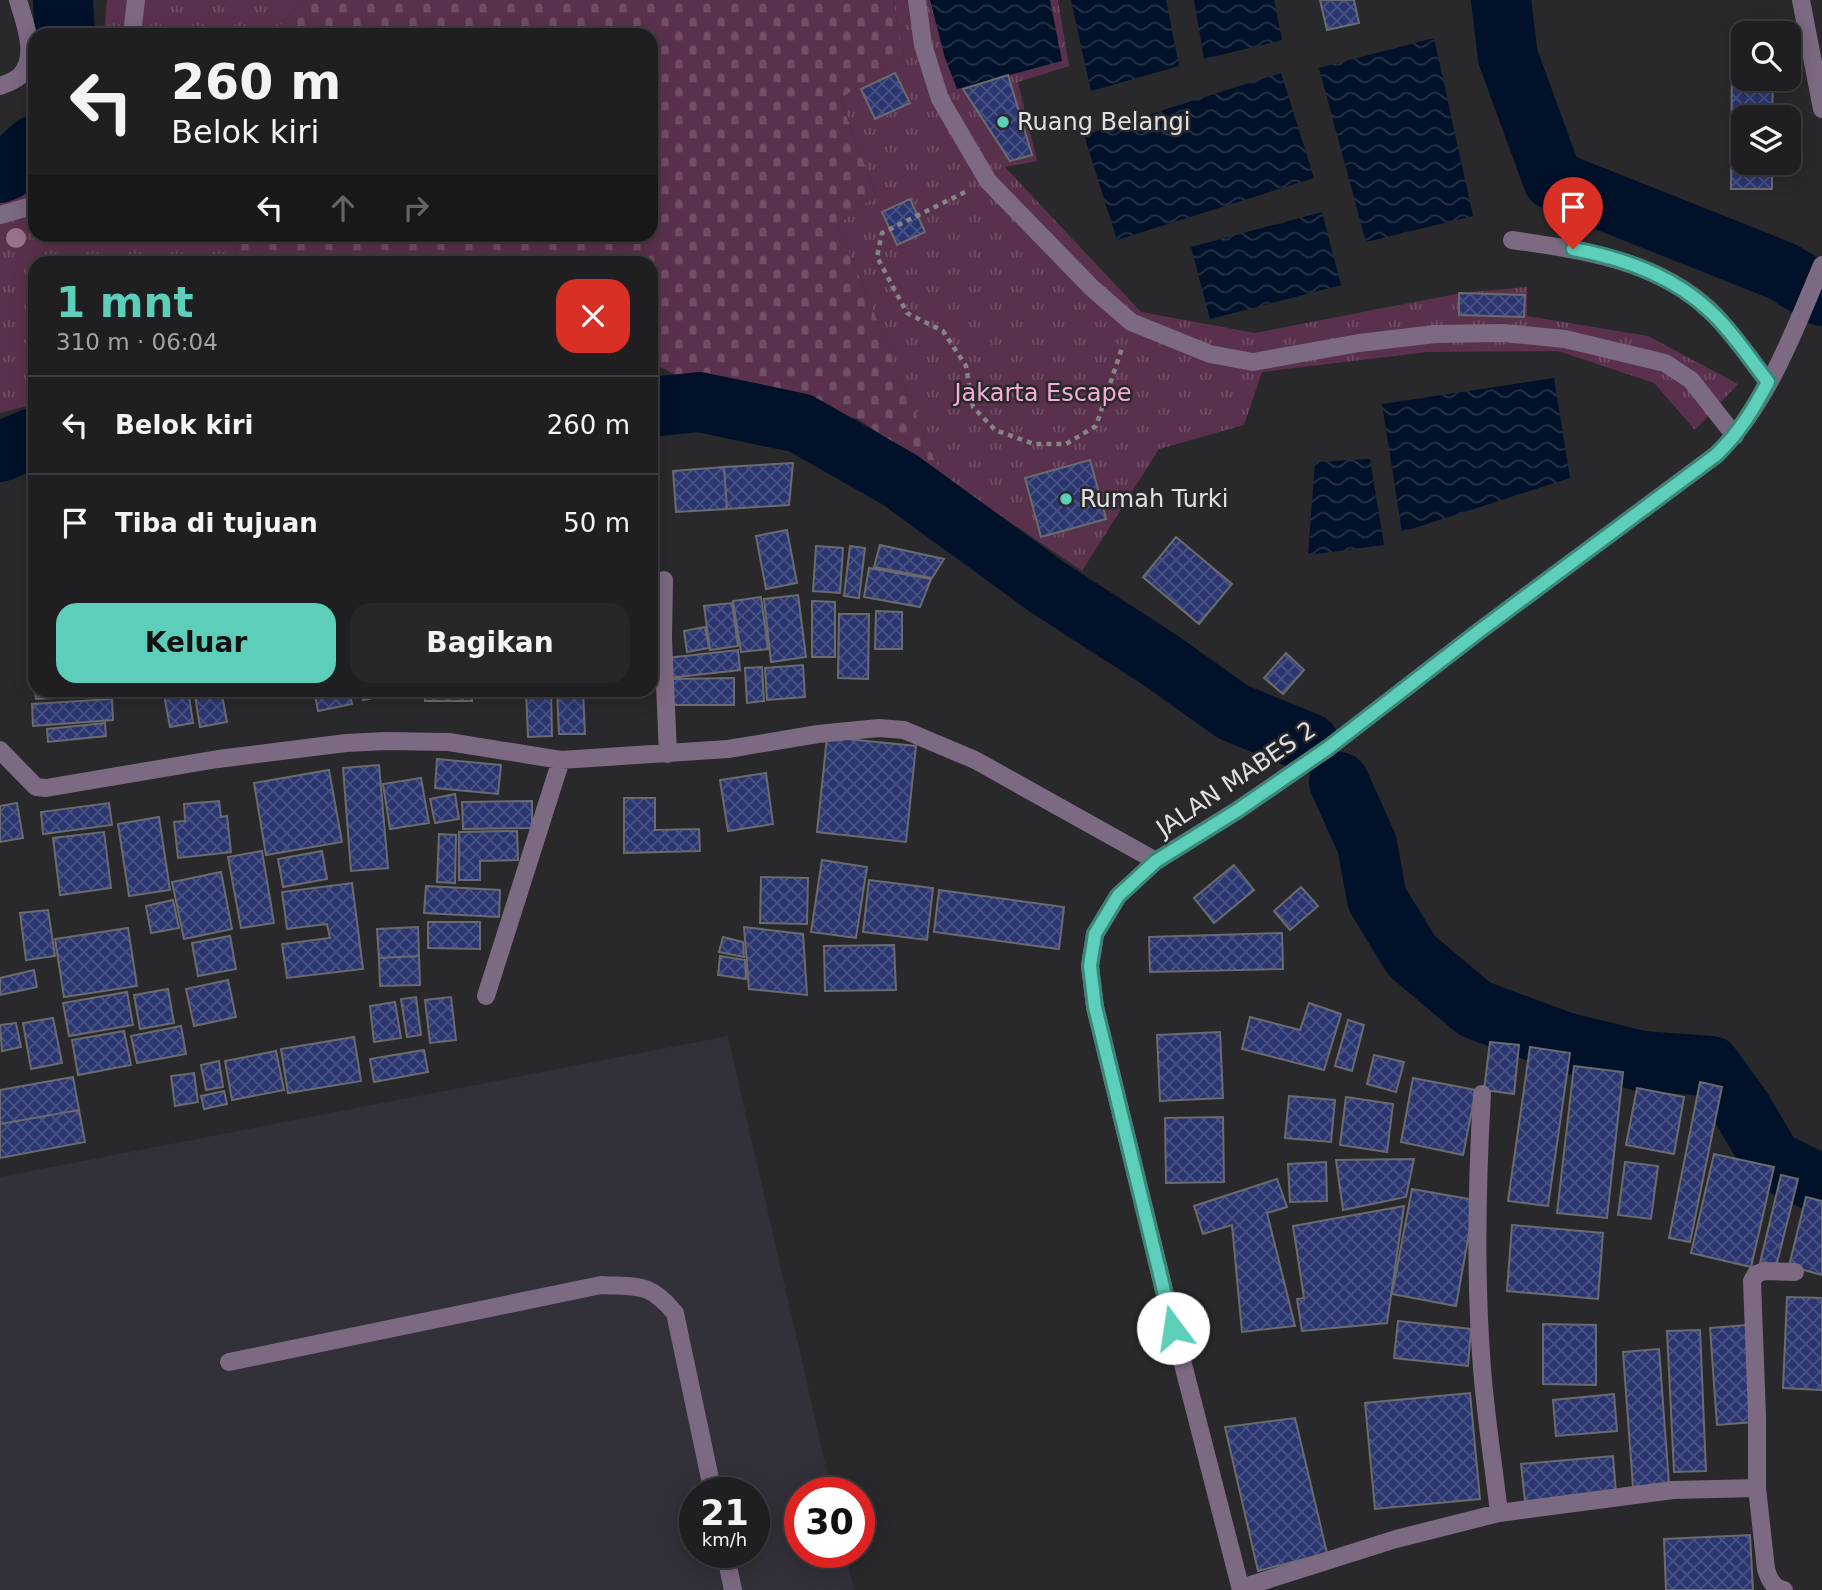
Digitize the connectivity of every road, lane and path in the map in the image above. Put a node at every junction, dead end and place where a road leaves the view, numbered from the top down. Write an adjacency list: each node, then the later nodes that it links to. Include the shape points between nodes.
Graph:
1 (18, 0): 8 (street, via 28,34 28,57 21,75)
2 (135, 0): 7 (street)
3 (917, 0): 10 (street, via 923,45 940,99)
4 (1801, 0): 6 (street)
5 (1814, 0): 6 (street)
6 (1808, 27): 9 (street)
7 (133, 28)
8 (0, 86)
9 (1822, 109)
10 (988, 181): 15 (street); 15 (path, via 881,233 877,257 906,313 943,331 966,366 973,407 995,430 1034,444 1066,444 1096,426)
11 (28, 207): 12 (street)
12 (0, 215)
13 (1512, 240): 16 (street, via 1622,260 1654,273 1711,312)
14 (1822, 265): 16 (street, JALAN MABES 2)
15 (1131, 322): 17 (street, via 1210,354 1253,362 1435,334 1504,333 1565,339 1665,363 1691,380)
16 (1768, 382): 17 (street, JALAN MABES 2)
17 (1735, 436): 22 (street, JALAN MABES 2, via 1716,455 1328,748)
18 (664, 580): 20 (street)
19 (0, 750): 21 (street, via 36,787 46,788 255,754 386,740 468,743)
20 (668, 754): 21 (street); 22 (street, via 818,734 904,730 975,760)
21 (561, 760): 23 (street)
22 (1156, 861): 31 (street, JALAN MABES 2, via 1118,896 1095,934 1090,966 1095,1007)
23 (486, 996)
24 (1482, 1094): 29 (street, via 1477,1281)
25 (1794, 1272): 28 (street, via 1756,1273 1752,1282)
26 (229, 1362): 27 (street, via 601,1285 639,1287 659,1294 675,1313)
27 (710, 1477)
28 (1756, 1488): 29 (street, via 1673,1490); 33 (street, via 1766,1569 1770,1581)
29 (1499, 1513): 31 (street, via 1396,1539)
30 (728, 1568): 32 (street)
31 (1241, 1589)
32 (733, 1590)
33 (1784, 1590)

